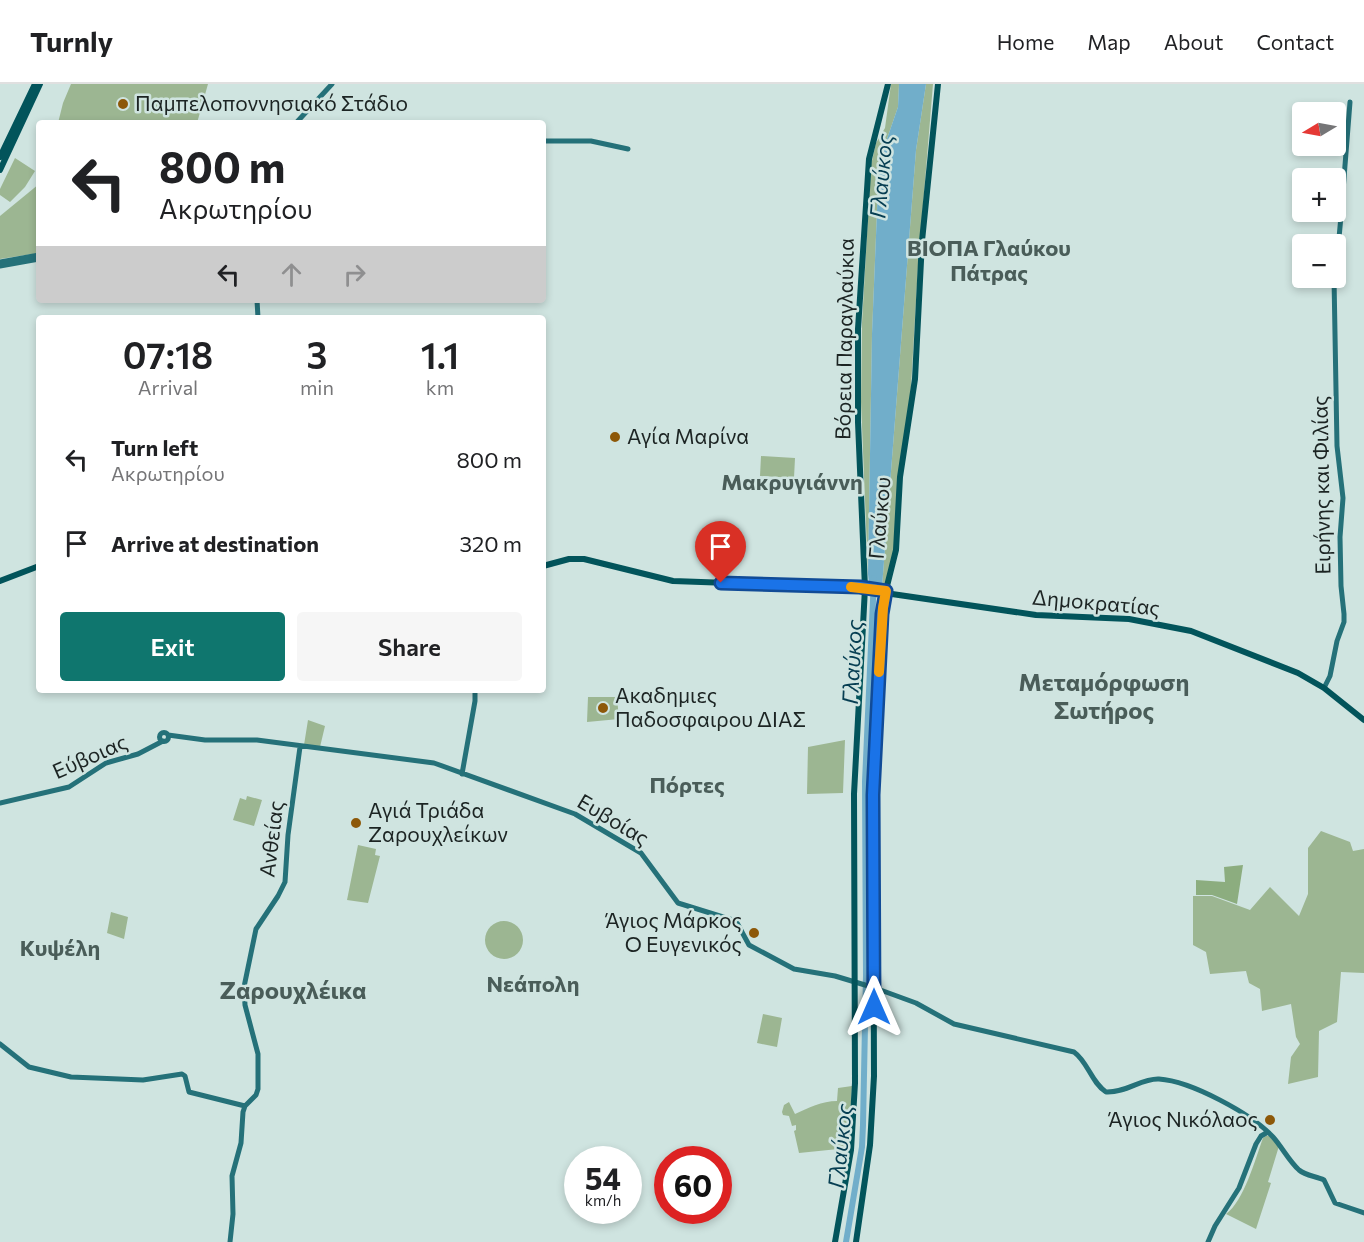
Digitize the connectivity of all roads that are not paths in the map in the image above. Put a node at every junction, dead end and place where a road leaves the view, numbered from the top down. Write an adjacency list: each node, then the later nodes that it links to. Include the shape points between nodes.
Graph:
1 (35, 84): 10 (main road)
2 (40, 84): 11 (main road)
3 (332, 84): 7 (main road)
4 (888, 84): 19 (main road, Βόρεια Παραγλαύκια, via 869,159 857,363)
5 (938, 84): 20 (main road, Γλαύκου, via 922,241 915,379 900,477 896,550)
6 (1350, 102): 12 (main road)
7 (299, 120)
8 (546, 141): 9 (main road, via 591,141)
9 (628, 149)
10 (0, 158)
11 (0, 170)
12 (1339, 234)
13 (36, 258): 14 (main road)
14 (0, 264)
15 (1334, 288): 21 (main road, Ειρήνης και Φιλίας, via 1344,622)
16 (546, 565): 19 (main road, Δημοκρατίας, via 580,559 673,581)
17 (36, 567): 18 (main road)
18 (0, 581)
19 (867, 590): 20 (main road, Δημοκρατίας); 28 (main road, via 854,794)
20 (883, 592): 21 (main road, Δημοκρατίας, via 1033,615 1129,619 1172,626 1298,673); 29 (main road, Γλαύκου, via 874,783)
21 (1324, 688): 23 (main road, Δημοκρατίας)
22 (475, 693): 26 (main road)
23 (1364, 720)
24 (165, 738): 25 (main road, Ευβοίας, via 257,740); 27 (main road, Εύβοιας, via 138,754 104,764 69,787)
25 (300, 747): 26 (main road, Ευβοίας, via 424,761); 31 (main road, Ανθείας, via 285,882 256,929 244,987 259,1073 258,1092)
26 (462, 774): 28 (main road, Ευβοίας, via 569,811 632,847 647,860 677,902 734,920 746,942 760,952 796,969)
27 (0, 803)
28 (857, 982): 29 (main road, Ευβοίας); 37 (main road, via 852,1135)
29 (873, 987): 32 (main road, Ευβοίας, via 916,1003 950,1023 1074,1052 1106,1092 1122,1091 1154,1079 1179,1082); 38 (main road, Γλαύκου, via 871,1124)
30 (0, 1044): 31 (main road, via 26,1065 43,1072 95,1080 145,1080 182,1074 189,1092)
31 (245, 1106): 36 (main road, Ανθείας, via 232,1176)
32 (1258, 1124): 33 (main road); 34 (main road)
33 (1268, 1132): 34 (main road); 35 (main road, via 1300,1171 1325,1181 1335,1203)
34 (1256, 1144): 39 (main road, via 1239,1188)
35 (1364, 1213)
36 (230, 1242)
37 (835, 1242)
38 (856, 1242)
39 (1208, 1242)

